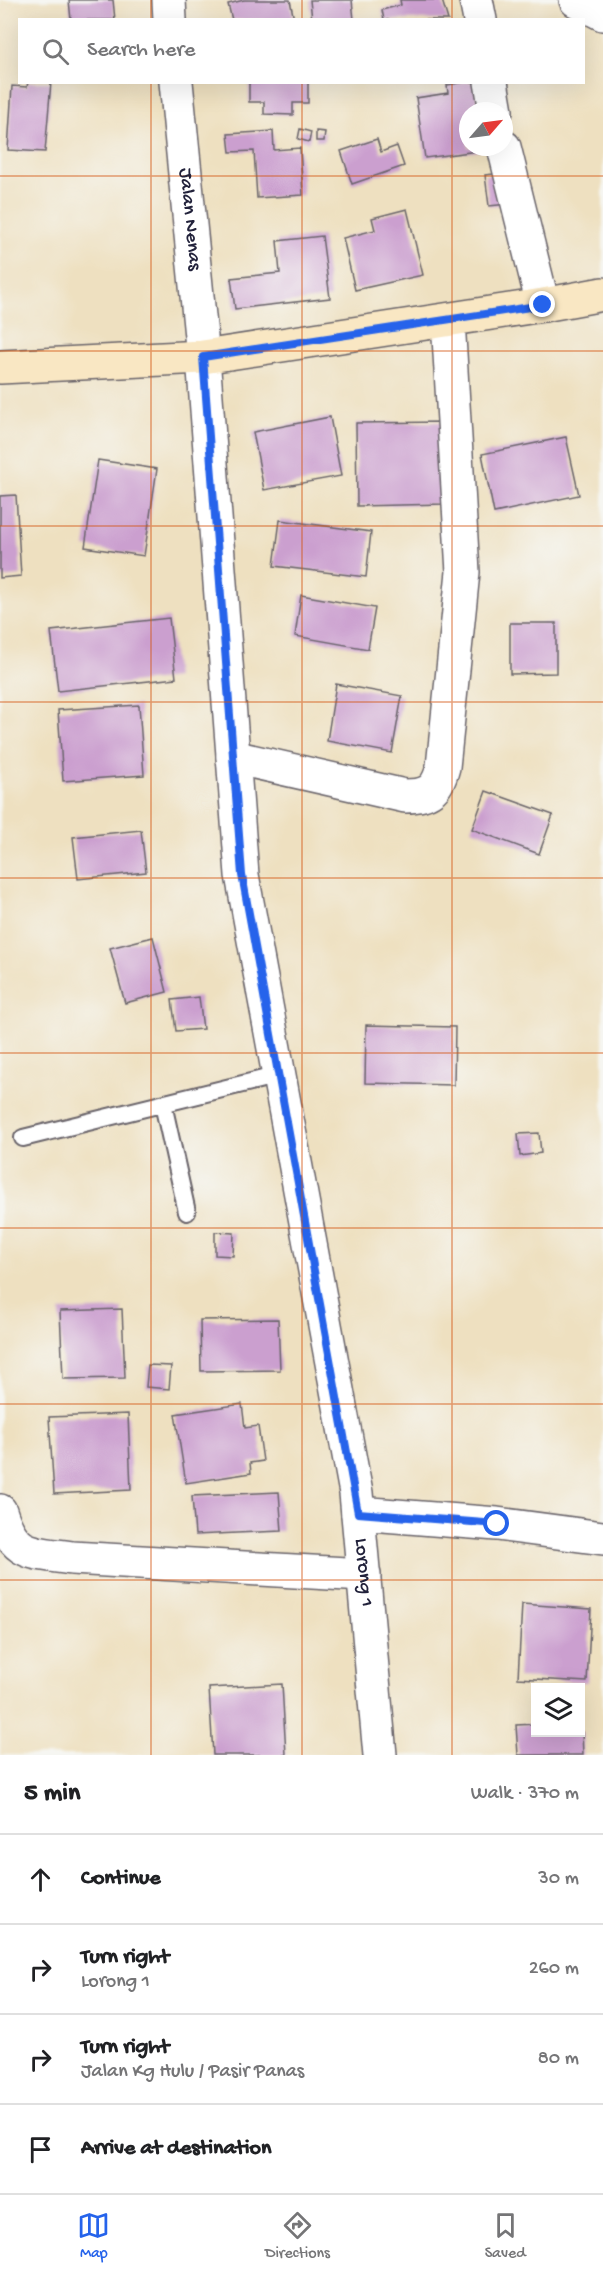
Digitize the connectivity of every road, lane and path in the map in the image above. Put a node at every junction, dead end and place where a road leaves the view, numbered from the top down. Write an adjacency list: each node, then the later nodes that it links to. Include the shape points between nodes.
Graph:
1 (169, 0): 5 (street)
2 (476, 0): 6 (street)
3 (576, 0): 4 (street)
4 (603, 14)
5 (170, 18)
6 (480, 18)
7 (176, 84): 14 (street, Jalan Nenas)
8 (491, 84): 9 (street)
9 (494, 102)
10 (506, 156): 12 (street)
11 (603, 294): 12 (main road)
12 (543, 305): 13 (main road)
13 (448, 320): 14 (main road); 16 (street, via 463,572 440,781 420,796 405,796)
14 (203, 357): 15 (main road); 16 (street, Lorong 1)
15 (0, 367)
16 (233, 757): 17 (street, Lorong 1, via 242,875)
17 (279, 1075): 18 (lane); 22 (street, Lorong 1)
18 (163, 1104): 19 (lane); 20 (lane)
19 (22, 1138)
20 (187, 1212)
21 (0, 1511): 24 (street, via 11,1538 33,1553)
22 (358, 1513): 23 (street, via 497,1524); 24 (street, Lorong 1)
23 (603, 1538)
24 (364, 1575): 25 (street, Lorong 1)
25 (380, 1755)

